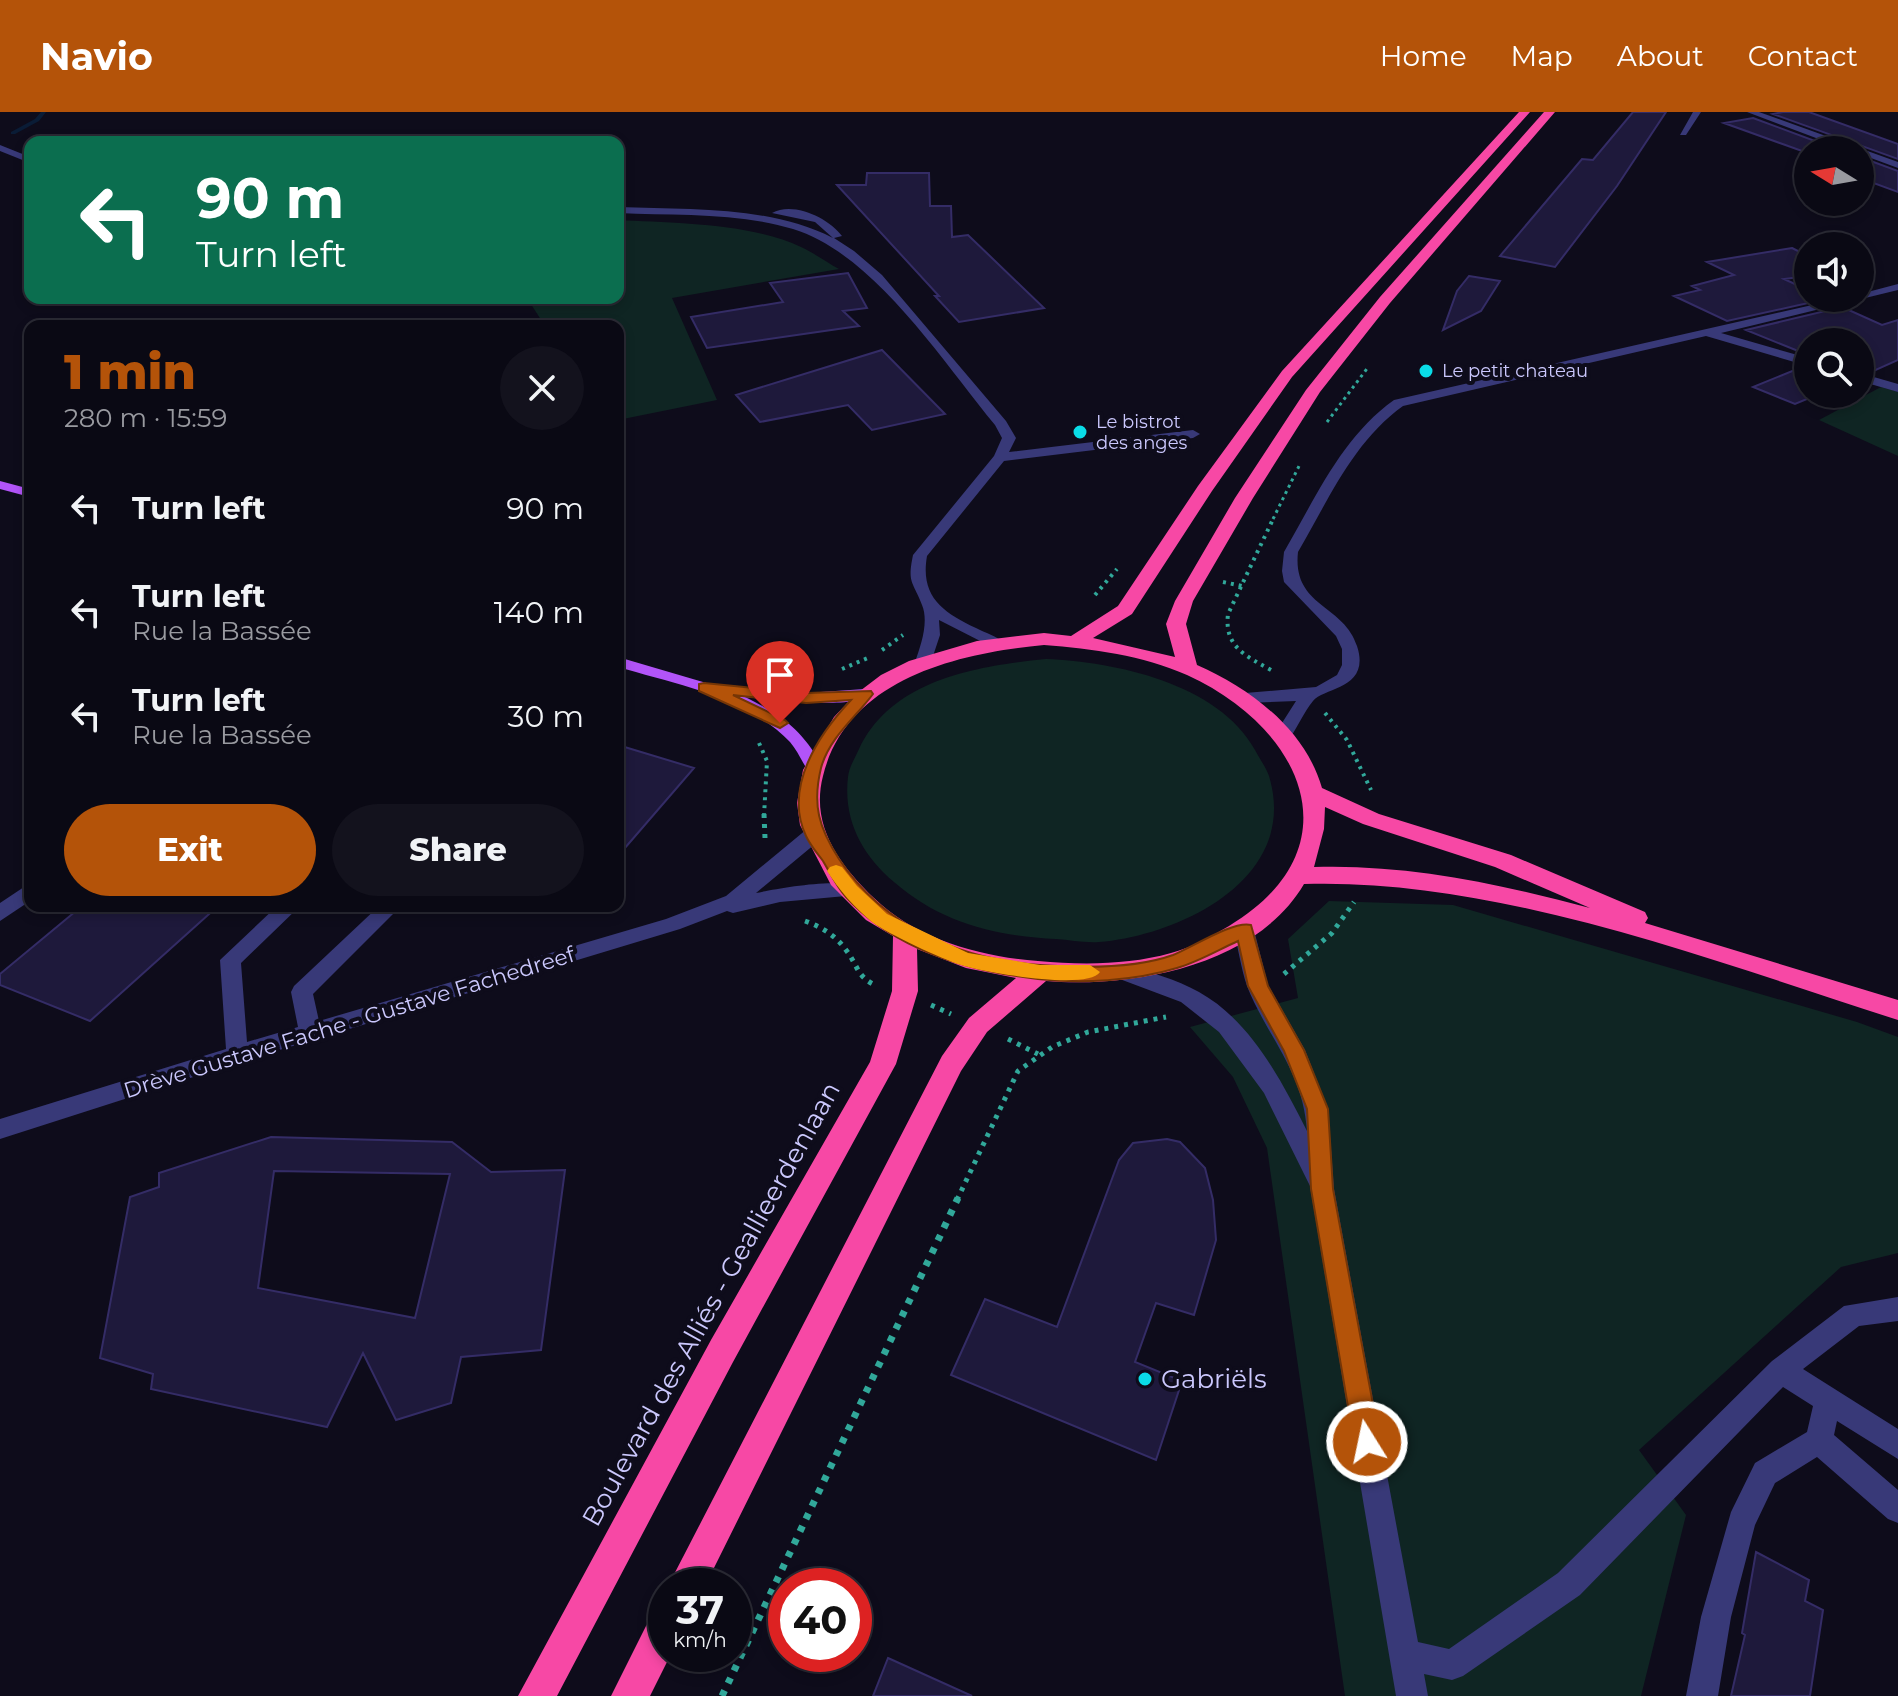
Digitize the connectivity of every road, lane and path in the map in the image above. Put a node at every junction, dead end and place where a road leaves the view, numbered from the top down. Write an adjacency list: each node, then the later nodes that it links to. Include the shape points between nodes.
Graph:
1 (1525, 112): 26 (highway, via 1287,374)
2 (1550, 112): 27 (highway, via 1385,300 1314,390)
3 (1697, 112): 5 (street)
4 (1751, 112): 6 (street)
5 (1683, 133)
6 (1817, 136)
7 (0, 148): 9 (street)
8 (1874, 157): 10 (street)
9 (24, 158)
10 (1898, 165)
11 (624, 210): 22 (street, via 766,220 819,235 857,258 1001,424 1009,438)
12 (1898, 287): 13 (street)
13 (1874, 294)
14 (1796, 312): 15 (street)
15 (1706, 332): 16 (street); 40 (street, via 1399,403 1375,420 1353,445 1291,552 1292,582 1349,642 1348,672 1337,684)
16 (1794, 358)
17 (1373, 361): 20 (path)
18 (1874, 381): 19 (street)
19 (1898, 388)
20 (1326, 424)
21 (1193, 434): 22 (street)
22 (1000, 457): 30 (street, via 920,555 916,580)
23 (1301, 463): 28 (path)
24 (0, 485): 25 (main road)
25 (24, 491)
26 (1154, 565): 29 (path, via 1136,561 1118,568); 32 (highway, via 1125,610)
27 (1199, 576): 28 (path); 36 (highway, via 1176,624)
28 (1242, 586): 40 (path, via 1224,630 1230,644)
29 (1092, 599)
30 (930, 607): 31 (street); 33 (street)
31 (932, 625): 34 (street); 37 (path, via 910,629)
32 (1074, 642): 33 (highway); 36 (highway, via 1134,651)
33 (996, 643): 34 (highway)
34 (923, 662): 39 (highway)
35 (624, 664): 38 (main road)
36 (1188, 667): 41 (highway)
37 (840, 670)
38 (704, 687): 39 (main road, via 806,698); 42 (main road)
39 (865, 694): 44 (highway, via 835,726)
40 (1308, 696): 41 (street); 43 (street); 46 (path, via 1360,763 1370,788)
41 (1245, 698): 43 (highway)
42 (765, 715): 44 (main road, via 798,740); 48 (path, via 752,730 767,761 764,854)
43 (1284, 734): 45 (highway)
44 (813, 765): 47 (highway, via 809,796)
45 (1314, 793): 46 (highway); 50 (highway, via 1312,840)
46 (1371, 819): 60 (highway, via 1503,861)
47 (814, 834): 48 (street, Drève Gustave Fache - Gustave Fachedreef); 51 (highway)
48 (771, 872): 57 (street, Drève Gustave Fache - Gustave Fachedreef, via 733,901)
49 (1362, 874): 50 (highway); 60 (highway, via 1547,905); 63 (path, via 1345,920 1314,951)
50 (1299, 876): 58 (highway)
51 (850, 890): 53 (street, Drève Gustave Fache - Gustave Fachedreef); 59 (highway)
52 (24, 895): 56 (street)
53 (780, 895): 57 (street, Drève Gustave Fache - Gustave Fachedreef); 64 (path, via 787,911 845,946 865,982)
54 (283, 912): 69 (street, via 230,960)
55 (385, 912): 68 (street, via 302,992)
56 (0, 914)
57 (698, 914): 68 (street, Drève Gustave Fache - Gustave Fachedreef)
58 (1244, 930): 62 (highway, via 1174,962); 63 (street)
59 (905, 933): 61 (highway, via 964,959); 64 (highway, Boulevard des Alliés - Geallieerdenlaan)
60 (1693, 945): 66 (highway)
61 (1040, 972): 62 (highway); 67 (highway)
62 (1124, 972): 65 (street)
63 (1258, 986): 72 (street, via 1294,1050 1317,1109)
64 (905, 991): 67 (path); 82 (highway, Boulevard des Alliés - Geallieerdenlaan, via 883,1064 863,1104 722,1351)
65 (1207, 1007): 70 (path, via 1186,1015 1102,1026); 72 (street, via 1262,1071)
66 (1898, 1010)
67 (978, 1025): 70 (path); 79 (highway, via 923,1116)
68 (310, 1033): 69 (street, Drève Gustave Fache - Gustave Fachedreef)
69 (237, 1054): 71 (street, Drève Gustave Fache - Gustave Fachedreef)
70 (1038, 1054): 84 (path, via 1018,1071)
71 (0, 1129)
72 (1322, 1189): 80 (street)
73 (1898, 1309): 74 (street, via 1853,1315)
74 (1781, 1370): 75 (street); 80 (street, via 1569,1584 1452,1665)
75 (1828, 1398): 76 (street); 77 (street)
76 (1819, 1440): 78 (street); 86 (street, via 1765,1473 1741,1522)
77 (1898, 1445)
78 (1898, 1509)
79 (695, 1568)
80 (1405, 1654): 85 (street)
81 (648, 1660): 83 (highway)
82 (537, 1696)
83 (630, 1696)
84 (722, 1696)
85 (1412, 1696)
86 (1702, 1696)

